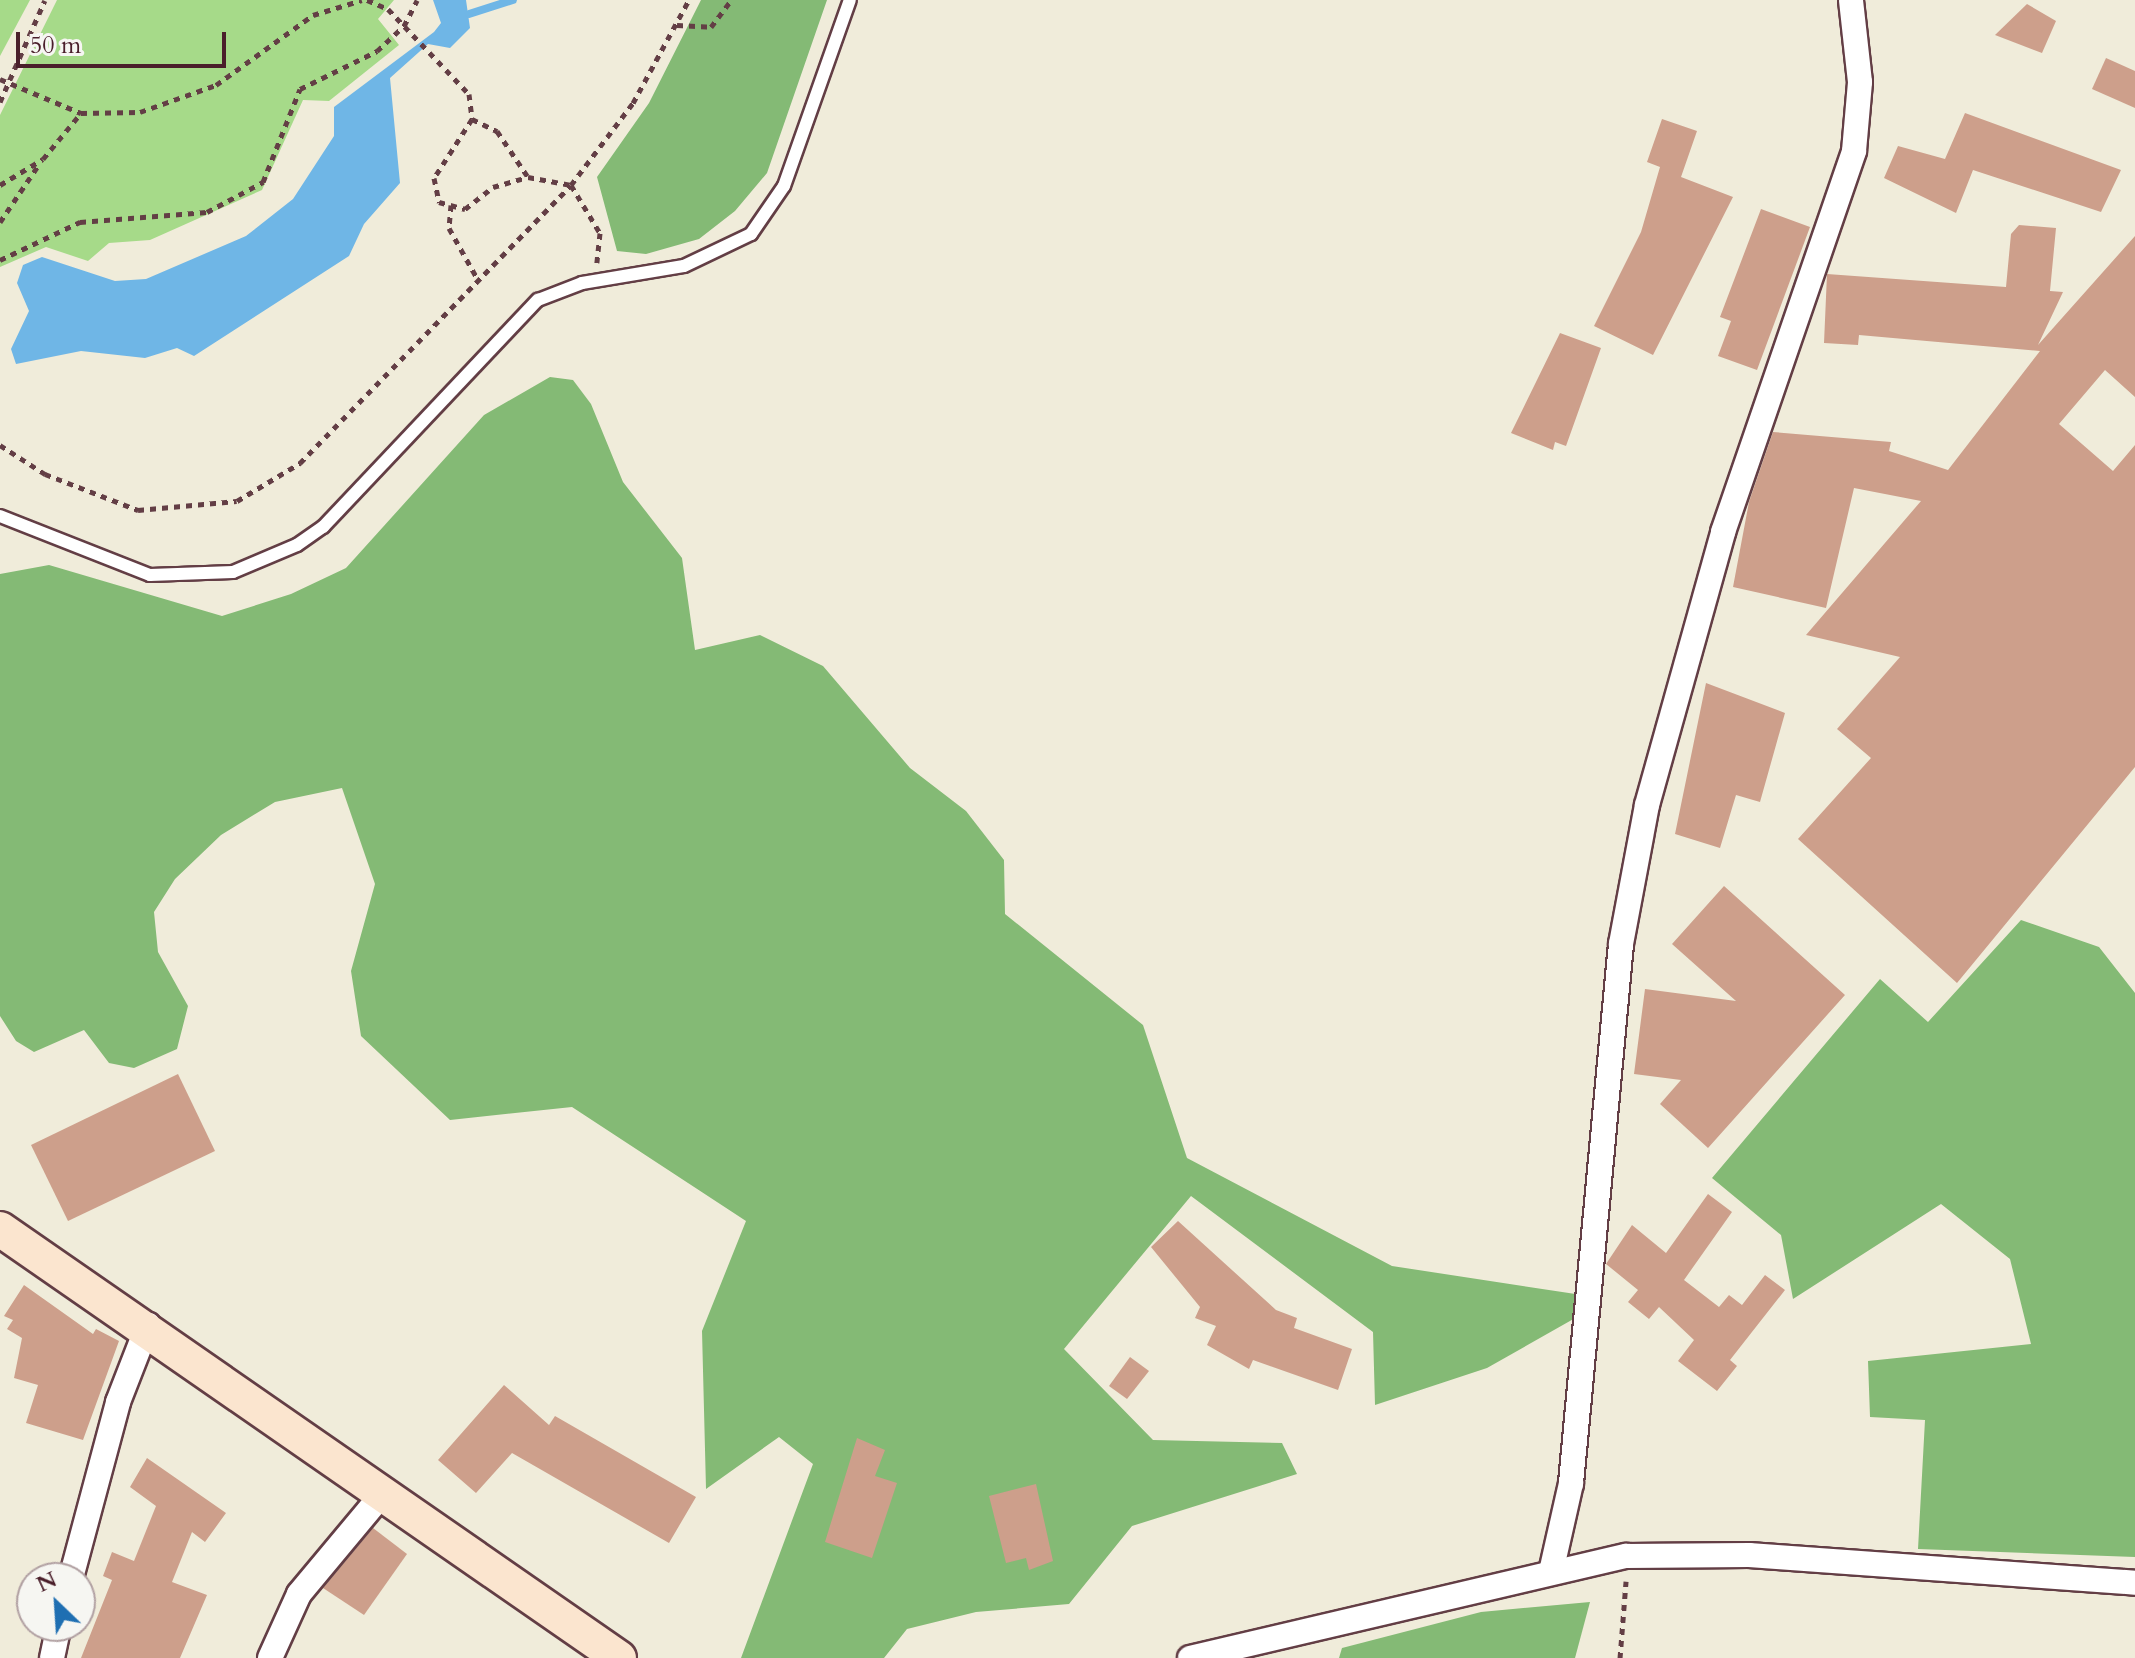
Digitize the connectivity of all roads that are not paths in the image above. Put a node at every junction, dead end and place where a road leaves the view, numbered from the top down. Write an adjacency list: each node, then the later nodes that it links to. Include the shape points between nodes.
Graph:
1 (850, 0): 3 (lane, via 784,186 751,234 684,266 582,283 538,300 323,527 297,545 233,572 150,575)
2 (1851, 0): 8 (street, via 1860,82 1854,151 1723,532 1647,805 1626,913 1571,1483)
3 (0, 516)
4 (0, 1229): 5 (street)
5 (148, 1325): 6 (street); 7 (street, via 118,1402)
6 (384, 1492): 10 (street, via 299,1594); 11 (street)
7 (75, 1562)
8 (1551, 1572): 9 (street, via 1626,1556 1749,1555); 12 (street)
9 (2135, 1583)
10 (270, 1658)
11 (619, 1658)
12 (1190, 1658)

